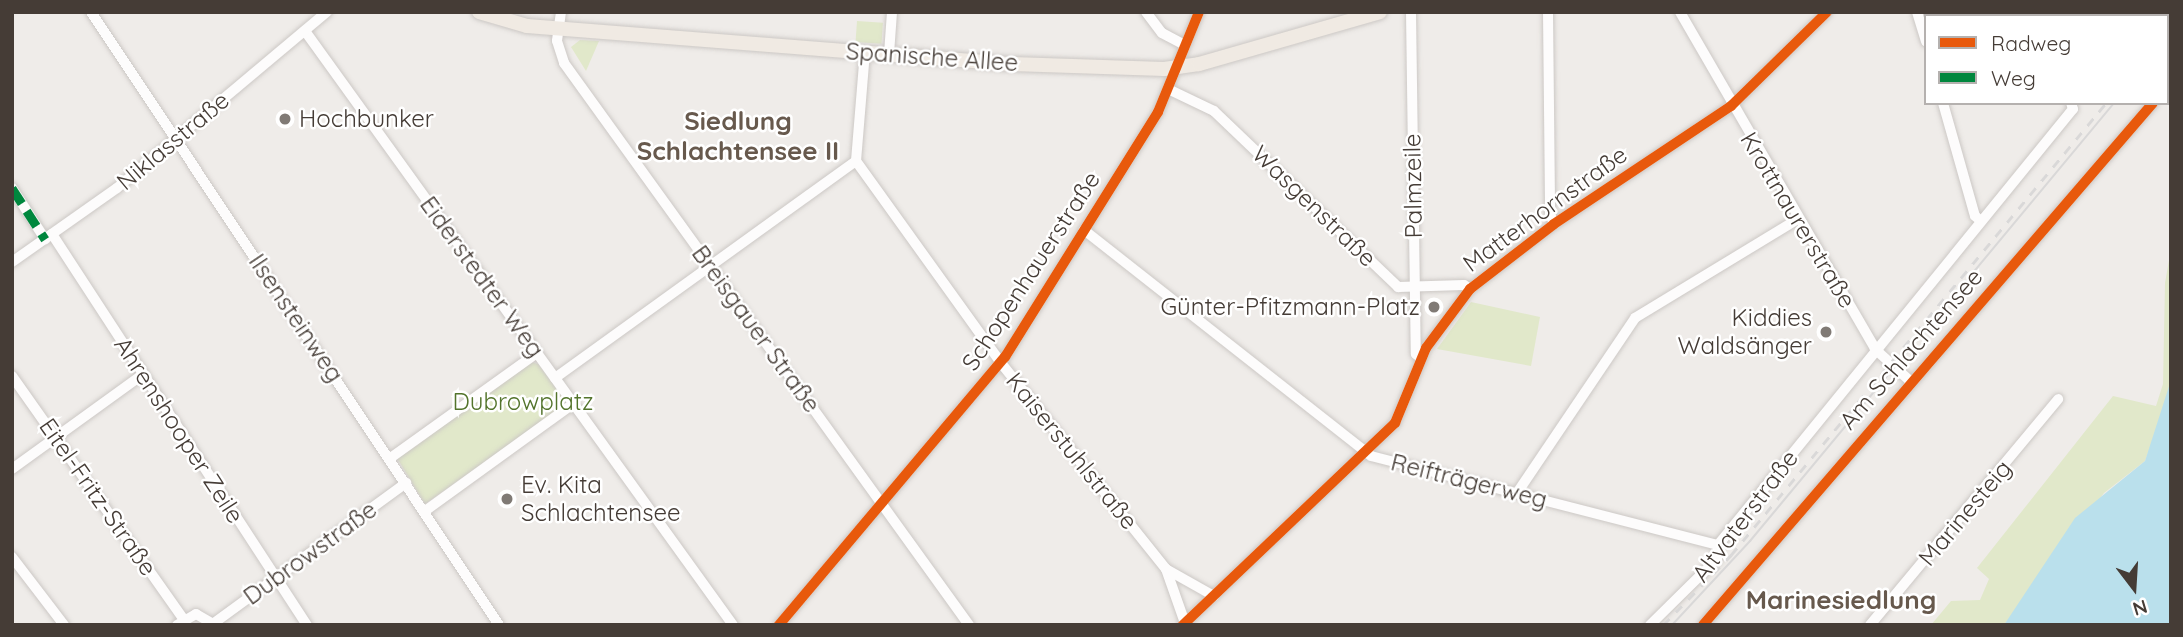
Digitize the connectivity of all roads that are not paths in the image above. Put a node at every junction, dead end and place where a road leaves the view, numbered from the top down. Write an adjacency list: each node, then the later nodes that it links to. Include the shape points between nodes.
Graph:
1 (91, 12): 26 (street, Ilsensteinweg)
2 (327, 12): 15 (street, Niklasstraße)
3 (478, 12): 14 (main road, Spanische Allee, via 512,24)
4 (561, 12): 14 (street)
5 (892, 12): 19 (street)
6 (1146, 12): 17 (street, via 1162,33)
7 (1199, 12): 17 (street, Schopenhauerstraße)
8 (1380, 12): 20 (main road, Spanische Allee)
9 (1411, 12): 36 (street, Palmzeile)
10 (1548, 12): 31 (street, via 1550,214)
11 (1680, 12): 24 (street, Krottnaurerstraße)
12 (1827, 12): 24 (street, Matterhornstraße)
13 (1917, 12): 16 (street)
14 (558, 28): 18 (main road, Spanische Allee); 35 (street, Breisgauer Straße, via 565,64)
15 (305, 31): 26 (street, Niklasstraße); 39 (street, Eiderstedter Weg)
16 (1924, 35)
17 (1185, 45): 20 (street, Schopenhauerstraße)
18 (865, 52): 19 (main road, Spanische Allee); 27 (street)
19 (889, 54): 20 (main road, Spanische Allee, via 1012,64)
20 (1175, 67): 21 (street, Schopenhauerstraße)
21 (1168, 89): 32 (street, Schopenhauerstraße); 36 (street, Wasgenstraße, via 1214,111 1398,287)
22 (1944, 105): 30 (street)
23 (2150, 105): 45 (street, Am Schlachtensee)
24 (1731, 106): 29 (street, Krottnaurerstraße); 31 (street, Matterhornstraße)
25 (2072, 106): 30 (street, Altvaterstraße)
26 (176, 138): 33 (street, Niklasstraße); 50 (street, Ilsensteinweg)
27 (856, 161): 35 (street); 41 (street, Kaiserstuhlstraße)
28 (12, 188): 33 (street, Ahrenshooper Zeile)
29 (1798, 219): 38 (street, Krottnaurerstraße); 53 (street, via 1635,318)
30 (1981, 221): 38 (street, Altvaterstraße)
31 (1555, 224): 37 (street, Matterhornstraße)
32 (1084, 230): 41 (street, Schopenhauerstraße); 49 (street, Reifträgerweg)
33 (48, 237): 34 (street, Niklasstraße); 42 (street, Ahrenshooper Zeile)
34 (12, 262)
35 (711, 267): 44 (street); 54 (street, Breisgauer Straße)
36 (1415, 286): 37 (street, Wasgenstraße, via 1464,285); 40 (street, Palmzeile, via 1416,354)
37 (1470, 289): 40 (street, Matterhornstraße)
38 (1875, 349): 45 (street, Krottnaurerstraße); 56 (street, Altvaterstraße)
39 (537, 354): 44 (street, Eiderstedter Weg); 50 (street)
40 (1421, 358): 49 (street, Matterhornstraße, via 1402,412)
41 (1001, 363): 54 (street, Schopenhauerstraße); 58 (street, Kaiserstuhlstraße)
42 (142, 375): 48 (street); 59 (street, Ahrenshooper Zeile)
43 (12, 376): 48 (street, Eitel-Fritz-Straße)
44 (555, 378): 47 (street, Eiderstedter Weg)
45 (1910, 381): 71 (street, Am Schlachtensee)
46 (2058, 399): 72 (street, Marinesteig)
47 (573, 404): 55 (street); 67 (street, Eiderstedter Weg)
48 (56, 437): 51 (street); 61 (street, Eitel-Fritz-Straße)
49 (1365, 454): 53 (street, Reifträgerweg); 60 (street, Matterhornstraße)
50 (390, 459): 52 (street, Ilsensteinweg)
51 (12, 469)
52 (406, 484): 55 (street, Ilsensteinweg); 59 (street, Dubrowstraße)
53 (1517, 493): 56 (street, Reifträgerweg)
54 (882, 504): 68 (street, Schopenhauerstraße); 69 (street, Breisgauer Straße)
55 (425, 511): 66 (street, Ilsensteinweg)
56 (1717, 545): 70 (street, Altvaterstraße, via 1717,559)
57 (12, 557): 64 (street)
58 (1166, 569): 60 (street, Kaiserstuhlstraße); 63 (street, Kaiserstuhlstraße)
59 (276, 578): 62 (street, Dubrowstraße); 65 (street, Ahrenshooper Zeile)
60 (1214, 596): 63 (street, Matterhornstraße)
61 (180, 621): 62 (street, via 203,615)
62 (214, 624)
63 (1184, 624)
64 (64, 625)
65 (307, 625)
66 (499, 625)
67 (733, 625)
68 (779, 625)
69 (969, 625)
70 (1650, 625)
71 (1703, 625)
72 (1870, 625)

